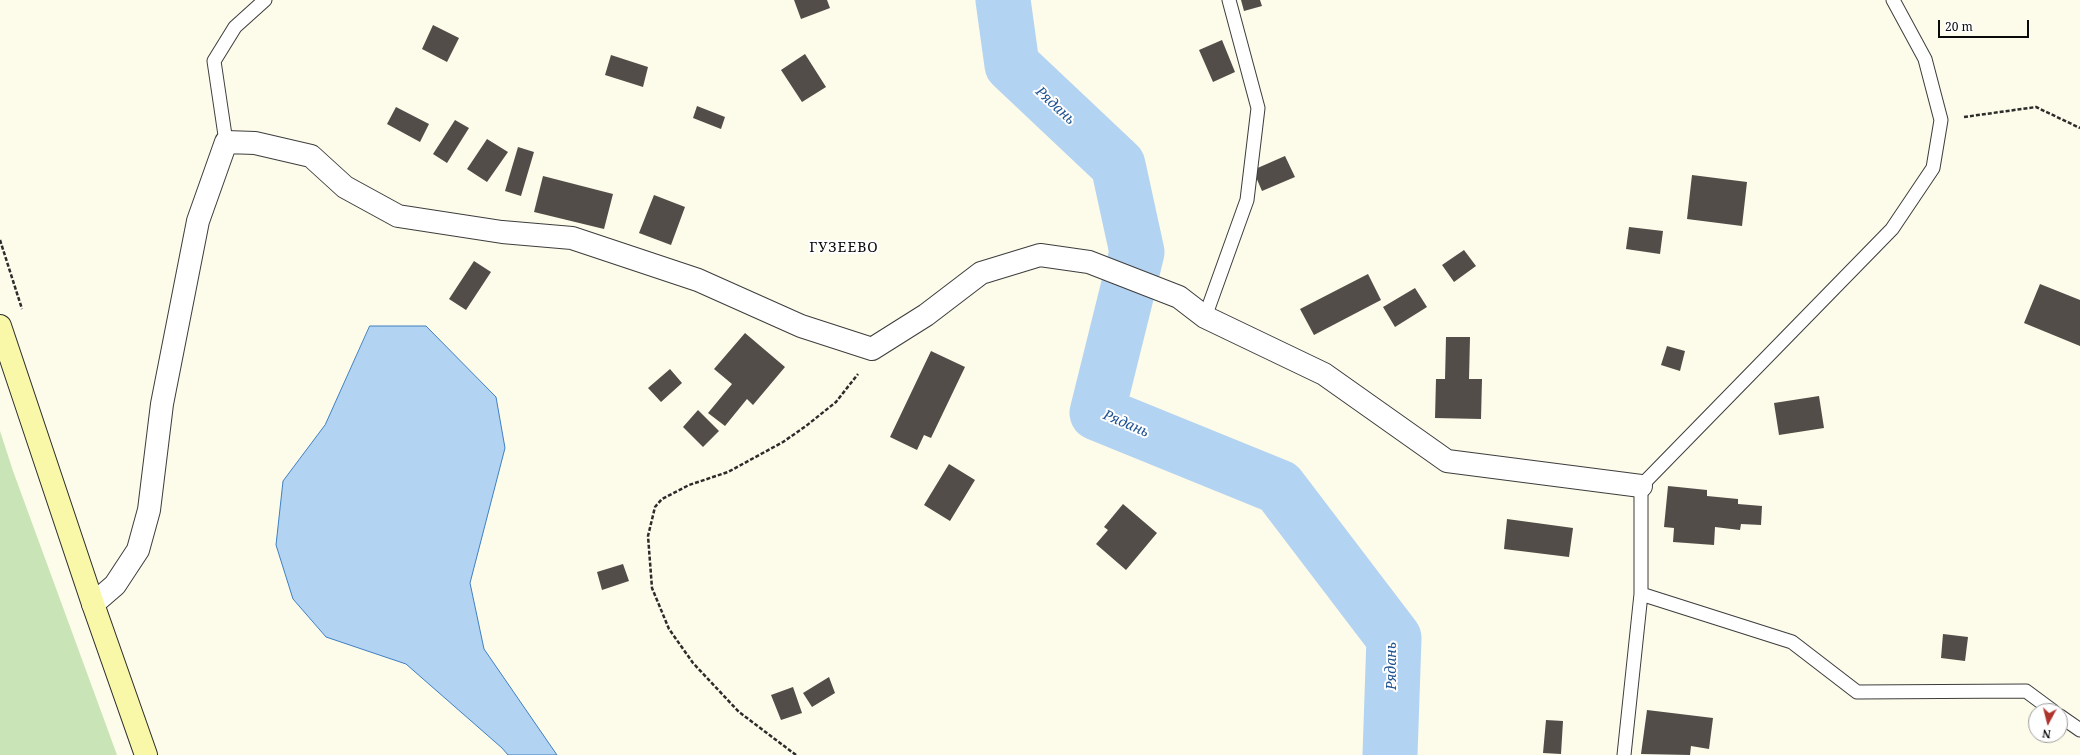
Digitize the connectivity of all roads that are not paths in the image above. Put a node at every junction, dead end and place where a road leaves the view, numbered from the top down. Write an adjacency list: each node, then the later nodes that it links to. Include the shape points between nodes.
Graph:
1 (265, 0): 4 (lane, via 235,27 214,61)
2 (1229, 0): 5 (lane, via 1258,108 1247,200)
3 (1893, 0): 7 (lane, via 1925,59 1941,120 1933,168 1892,229)
4 (226, 142): 5 (street, via 255,143 312,156 345,187 398,216 502,232 572,238 698,280 801,326 872,348 926,315 981,273 1040,255 1089,262 1179,298); 9 (street, via 198,221 162,404 149,510 138,550 115,585)
5 (1205, 317): 7 (street, via 1324,374 1447,461)
6 (0, 326): 9 (street)
7 (1641, 486): 8 (lane)
8 (1641, 594): 10 (lane, via 1792,642 1856,692 2026,691); 14 (lane)
9 (93, 604): 13 (street)
10 (2042, 703)
11 (2068, 722): 12 (lane)
12 (2080, 730)
13 (146, 755)
14 (1624, 755)

